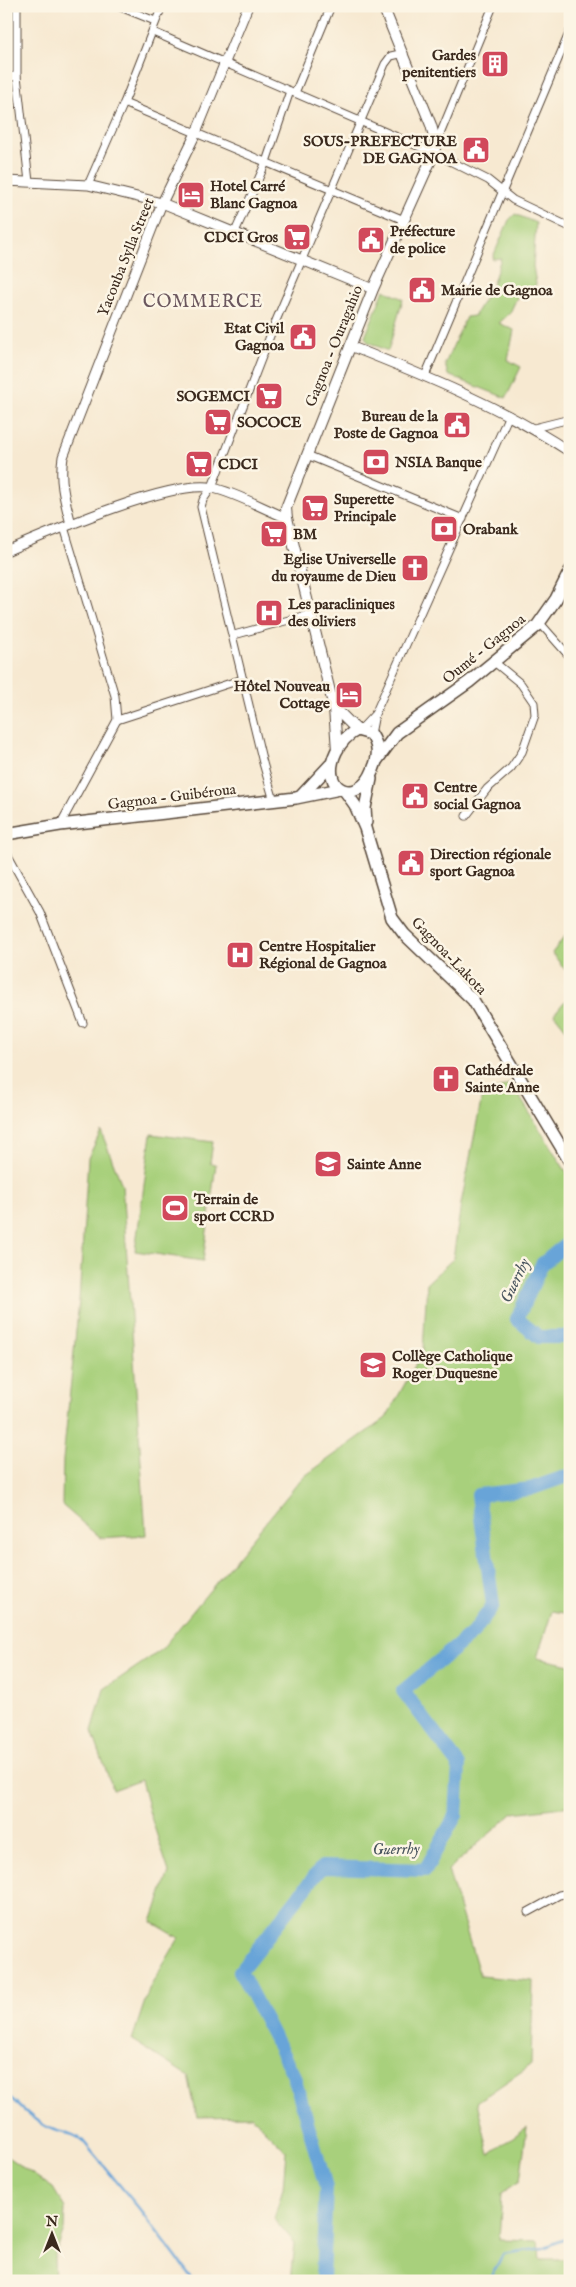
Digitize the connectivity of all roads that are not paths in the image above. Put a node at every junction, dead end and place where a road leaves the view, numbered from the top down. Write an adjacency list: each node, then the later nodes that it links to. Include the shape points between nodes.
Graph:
1 (17, 6): 13 (street)
2 (118, 6): 8 (street)
3 (162, 6): 8 (street)
4 (248, 6): 12 (street, Yacouba Sylla Street)
5 (330, 6): 15 (street)
6 (383, 6): 11 (main road)
7 (492, 6): 19 (street)
8 (155, 21): 10 (street)
9 (570, 31): 25 (street)
10 (153, 32): 12 (street); 16 (street)
11 (404, 53): 17 (street, via 391,56 385,64); 19 (main road, via 431,125)
12 (225, 62): 15 (street); 18 (street, Yacouba Sylla Street)
13 (17, 76): 14 (street); 22 (street)
14 (6, 77)
15 (293, 92): 17 (street); 20 (street)
16 (124, 103): 18 (street); 23 (street)
17 (361, 121): 19 (street); 24 (street)
18 (196, 132): 20 (street); 26 (street, Yacouba Sylla Street)
19 (435, 148): 25 (street, via 488,180); 27 (main road, Gagnoa - Ouragahio)
20 (266, 162): 24 (street); 29 (street)
21 (6, 181): 22 (street)
22 (29, 182): 23 (street)
23 (88, 185): 26 (street)
24 (333, 190): 27 (street); 30 (street)
25 (503, 194): 28 (street); 33 (street)
26 (162, 203): 29 (street); 42 (street, Yacouba Sylla Street, via 63,457 60,472)
27 (404, 220): 31 (main road, Gagnoa - Ouragahio)
28 (570, 227)
29 (235, 232): 30 (street)
30 (303, 260): 31 (street); 39 (street)
31 (373, 289): 32 (main road, Gagnoa - Ouragahio)
32 (350, 346): 33 (street); 38 (main road, Gagnoa - Ouragahio)
33 (425, 376): 34 (street)
34 (509, 415): 36 (street); 41 (street)
35 (570, 418): 36 (street)
36 (534, 428): 37 (street)
37 (570, 452)
38 (307, 455): 40 (main road, Gagnoa - Ouragahio, via 286,508); 41 (street)
39 (212, 487): 40 (street); 42 (street, via 147,498); 47 (street, via 202,507)
40 (287, 518): 45 (main road, Gagnoa - Ouragahio)
41 (463, 519): 52 (street)
42 (67, 526): 43 (street); 53 (street, via 115,696)
43 (6, 551)
44 (570, 571): 46 (main road, Oumé - Gagnoa)
45 (311, 614): 47 (street); 51 (main road, Gagnoa - Ouragahio)
46 (540, 623): 48 (street); 49 (main road, Oumé - Gagnoa)
47 (234, 635): 50 (street)
48 (570, 657)
49 (493, 661): 55 (main road, Oumé - Gagnoa); 64 (street, via 521,684 534,703 535,715 522,752 512,768 487,789)
50 (242, 679): 53 (street); 63 (street)
51 (334, 708): 54 (main road); 57 (main road, Gagnoa - Ouragahio)
52 (374, 714): 54 (street); 56 (street)
53 (116, 720): 65 (street)
54 (358, 730): 56 (main road); 57 (main road)
55 (397, 733): 56 (main road); 58 (main road, Oumé - Gagnoa)
56 (372, 734): 58 (main road, via 378,745)
57 (337, 750): 59 (main road)
58 (377, 760): 60 (main road)
59 (330, 765): 61 (main road, via 333,780); 62 (main road)
60 (372, 773): 61 (main road, via 360,788); 67 (main road, Gagnoa-Lakota, via 365,808)
61 (343, 790): 62 (main road, Gagnoa - Guibéroua); 67 (main road, Gagnoa-Lakota, via 361,818)
62 (299, 797): 63 (main road, Gagnoa - Guibéroua)
63 (274, 801): 65 (main road, Gagnoa - Guibéroua)
64 (466, 816)
65 (60, 825): 66 (main road, Gagnoa - Guibéroua)
66 (6, 834)
67 (369, 841): 70 (main road, Gagnoa-Lakota, via 392,918 404,934 473,1000)
68 (6, 851): 69 (street, via 40,912)
69 (83, 1023)
70 (570, 1162)
71 (570, 1893): 72 (street, via 559,1895)
72 (528, 1912)

